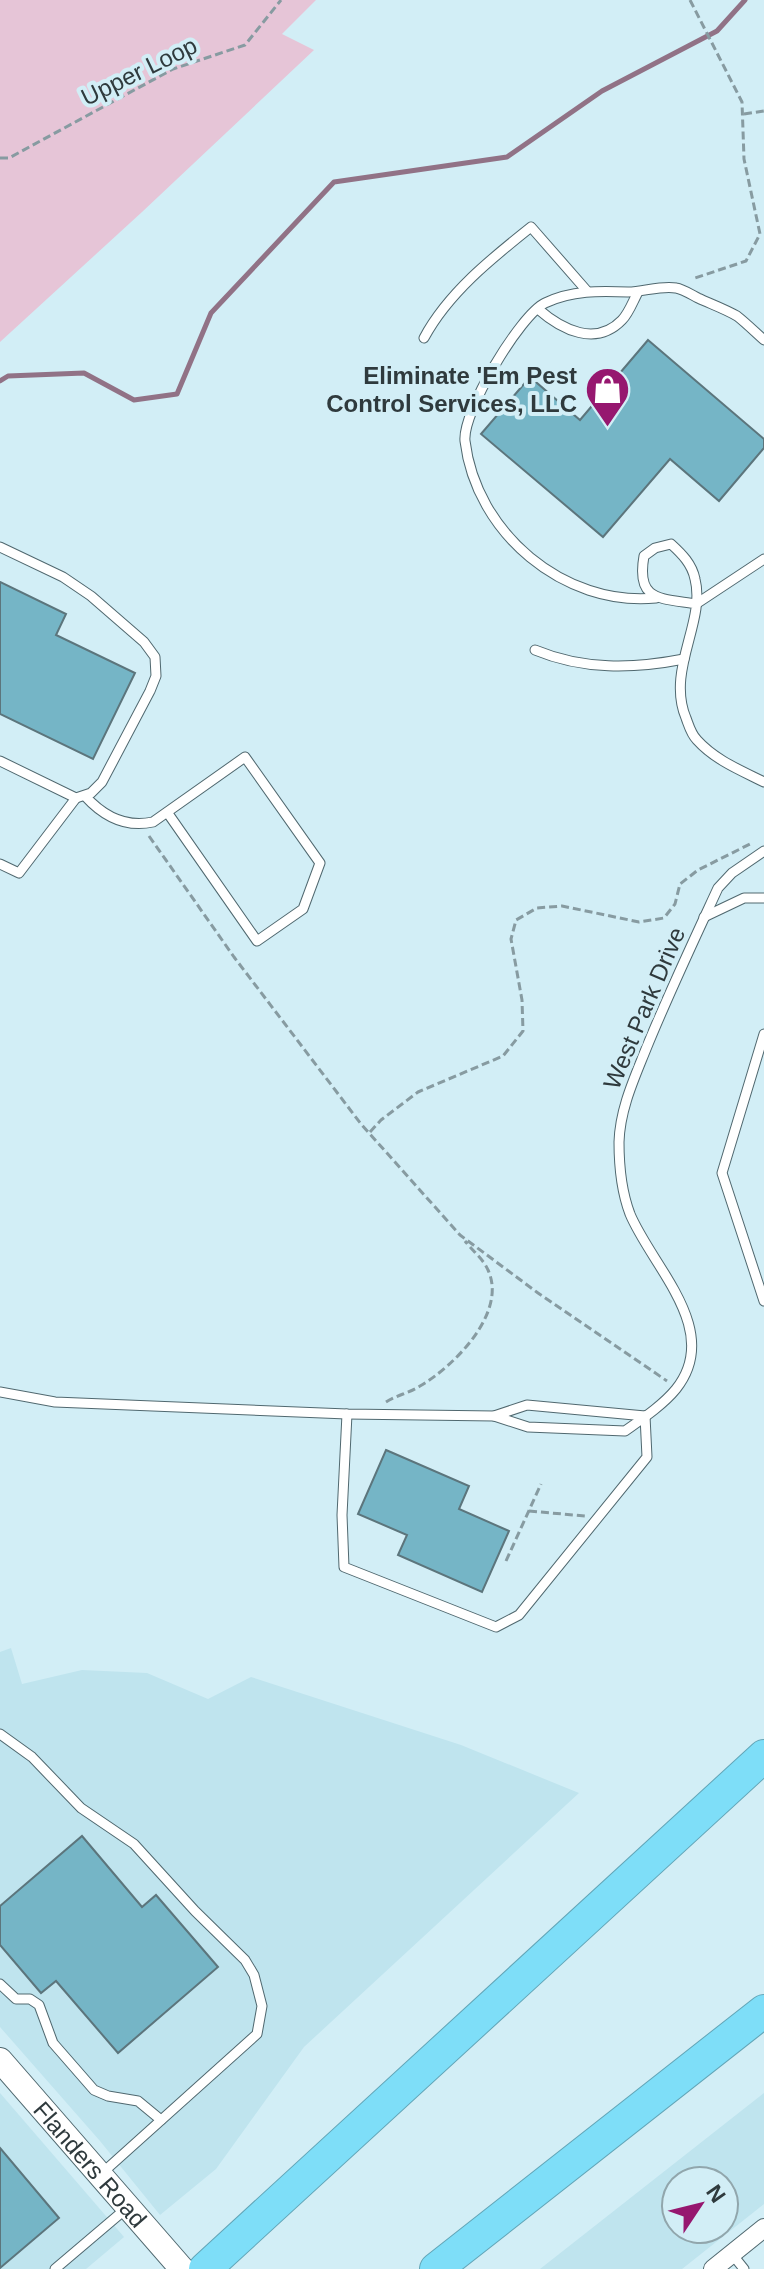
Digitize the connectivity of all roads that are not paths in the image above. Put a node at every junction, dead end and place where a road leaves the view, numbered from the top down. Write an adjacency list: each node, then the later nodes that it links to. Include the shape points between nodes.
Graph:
1 (587, 291): 2 (lane); 3 (lane); 4 (lane, via 531,227 488,261)
2 (638, 292): 3 (lane, via 623,319 604,333 582,334 555,325); 5 (lane, via 677,288 737,316)
3 (538, 309): 8 (lane, via 491,369 471,409 465,439 475,480 517,548 555,576 597,594)
4 (424, 338)
5 (764, 340)
6 (0, 547): 14 (lane, via 91,596 155,657 150,691 102,782)
7 (764, 559): 9 (lane)
8 (656, 598): 9 (lane); 9 (lane, via 645,590 644,556 671,544 696,580)
9 (696, 604): 11 (lane)
10 (535, 650): 11 (lane, via 585,665 616,667)
11 (684, 659): 13 (lane, via 683,711 694,737 713,756)
12 (0, 761): 14 (lane)
13 (764, 782)
14 (81, 797): 15 (lane, via 117,820 141,825); 17 (lane, via 19,873)
15 (167, 812): 15 (lane, via 245,757 320,863 303,909 257,941)
16 (764, 851): 19 (lane, West Park Drive, via 718,888)
17 (0, 864)
18 (764, 898): 19 (lane, West Park Drive, via 744,898)
19 (704, 917): 25 (lane, West Park Drive, via 625,1102 619,1142 629,1211 693,1330 689,1364 677,1388)
20 (764, 1034): 21 (lane, via 722,1173)
21 (764, 1301)
22 (0, 1392): 23 (lane, West Park Drive, via 55,1402)
23 (347, 1414): 24 (lane, West Park Drive); 25 (lane, via 344,1567 496,1627 519,1615 647,1457)
24 (494, 1416): 25 (lane, West Park Drive, via 527,1405); 25 (lane, West Park Drive, via 528,1427 625,1431)
25 (645, 1416)
26 (0, 1734): 31 (lane, via 32,1757 81,1808 134,1844 254,1975 262,2006 257,2034)
27 (764, 1756): 36 (highway)
28 (0, 1984): 31 (lane, via 16,1999 39,2005 53,2043 94,2090 138,2101)
29 (764, 2011): 38 (highway)
30 (0, 2060): 32 (main road, Flanders Road)
31 (161, 2120): 32 (lane)
32 (100, 2175): 33 (main road, Flanders Road)
33 (128, 2207): 36 (main road, Flanders Road); 37 (lane)
34 (764, 2228): 35 (street)
35 (732, 2254): 39 (street); 40 (lane)
36 (200, 2267)
37 (55, 2269)
38 (436, 2269)
39 (713, 2269)
40 (744, 2269)

